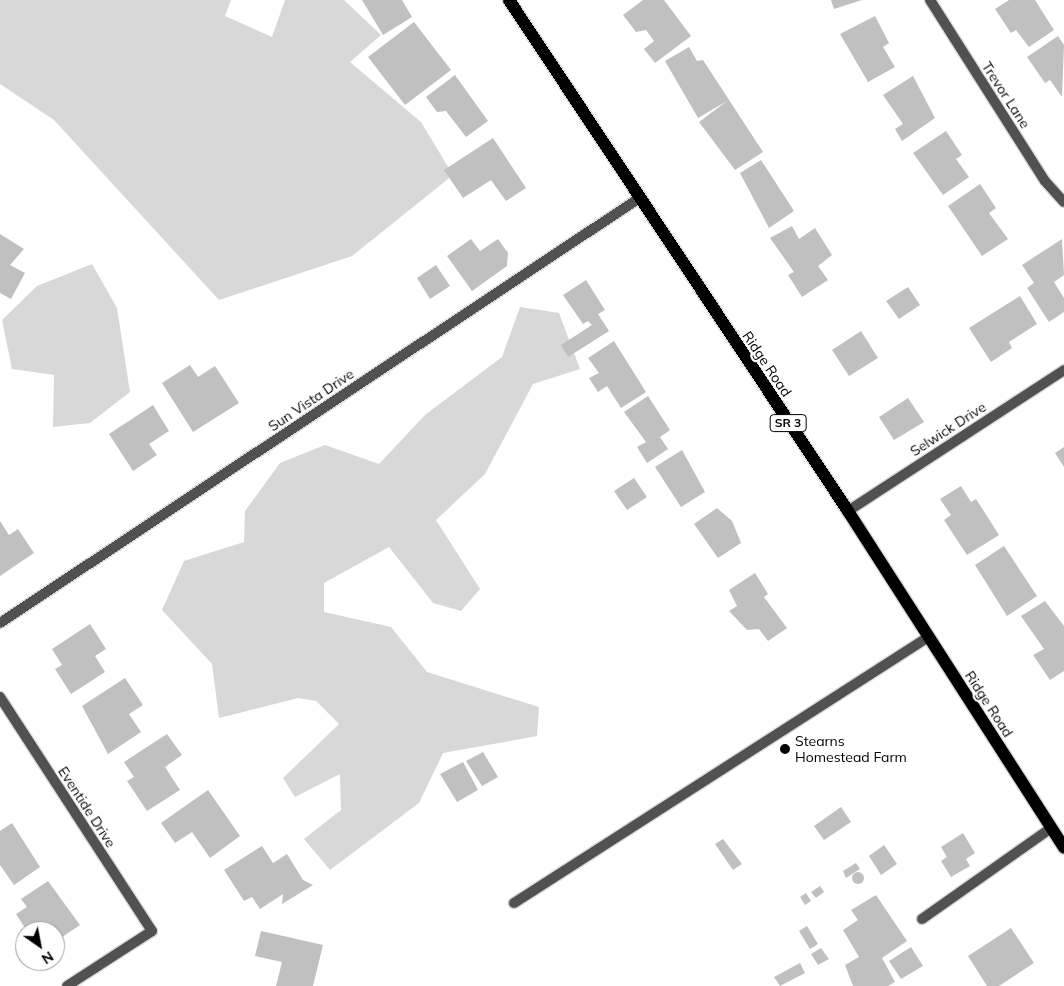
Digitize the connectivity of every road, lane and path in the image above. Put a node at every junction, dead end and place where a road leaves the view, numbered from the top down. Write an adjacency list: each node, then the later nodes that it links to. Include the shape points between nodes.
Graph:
1 (508, 0): 3 (main road, Ridge Road / SR 3)
2 (930, 0): 4 (street, Trevor Lane, via 1045,181)
3 (638, 199): 6 (main road, Ridge Road / SR 3); 7 (street, Sun Vista Drive)
4 (1064, 202)
5 (1064, 370): 6 (street, Selwick Drive)
6 (848, 511): 8 (main road, Ridge Road / SR 3)
7 (0, 623)
8 (928, 637): 10 (main road, Ridge Road / SR 3); 12 (street)
9 (0, 698): 14 (street, Eventide Drive, via 152,931)
10 (1051, 828): 11 (main road, Ridge Road / SR 3); 13 (street)
11 (1064, 848)
12 (514, 903)
13 (922, 919)
14 (67, 986)

